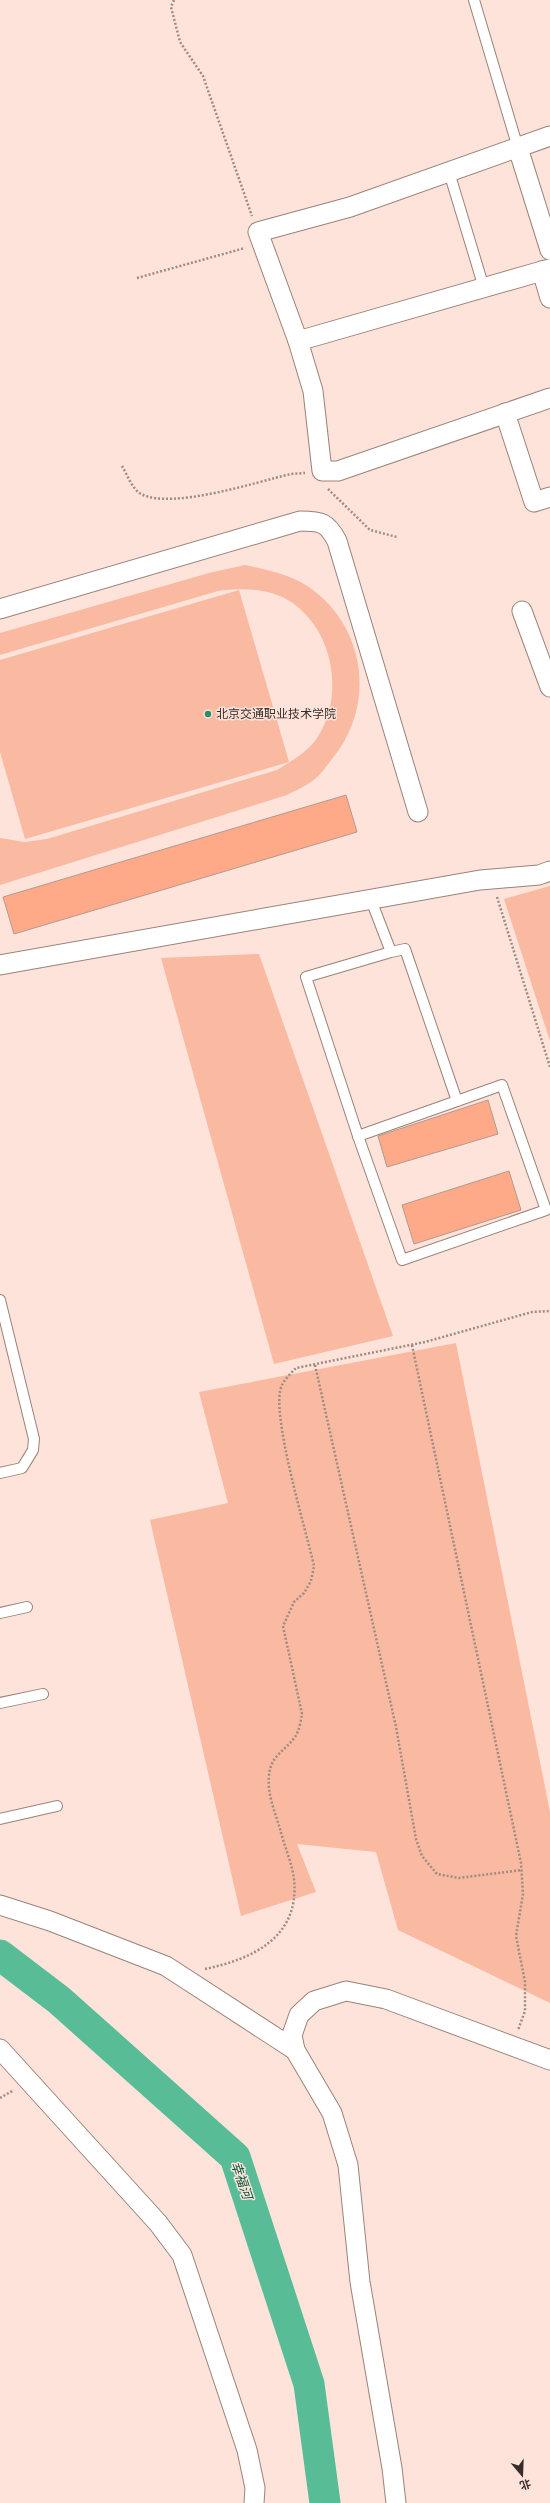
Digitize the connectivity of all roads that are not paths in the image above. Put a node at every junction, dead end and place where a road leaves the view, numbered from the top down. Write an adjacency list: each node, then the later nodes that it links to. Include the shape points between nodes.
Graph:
1 (474, 0): 3 (lane)
2 (550, 136): 3 (street)
3 (518, 148): 4 (street); 5 (street)
4 (449, 172): 7 (lane); 9 (street, via 260,238)
5 (550, 250)
6 (546, 270): 7 (street); 8 (street)
7 (484, 288): 9 (street)
8 (550, 298)
9 (298, 341): 11 (street, via 313,391 322,471 338,471)
10 (550, 398): 11 (street)
11 (505, 413): 12 (street, via 534,502)
12 (550, 497)
13 (0, 609): 16 (street, via 300,521 318,521 330,528 337,541)
14 (522, 611): 15 (street)
15 (550, 687)
16 (418, 812)
17 (550, 871): 18 (street, via 540,875 491,880)
18 (371, 900): 19 (lane); 20 (street)
19 (391, 952): 21 (lane, via 405,949); 22 (lane, via 306,978)
20 (0, 965)
21 (457, 1101): 22 (lane); 22 (lane, via 502,1085 546,1210 402,1260)
22 (358, 1136)
23 (0, 1300): 24 (lane, via 34,1439 33,1450 22,1468)
24 (0, 1474)
25 (26, 1607): 26 (lane)
26 (0, 1613)
27 (43, 1694): 28 (lane)
28 (0, 1703)
29 (57, 1806): 30 (lane)
30 (0, 1818)
31 (0, 1904): 33 (street, via 166,1966)
32 (0, 2049): 35 (street, via 158,2223 182,2255 247,2450 255,2488)
33 (295, 2050): 34 (street, via 292,2035 299,2015 314,2001 346,1991 386,1999); 36 (street, via 332,2113 348,2165 360,2282)
34 (550, 2060)
35 (254, 2503)
36 (396, 2503)

